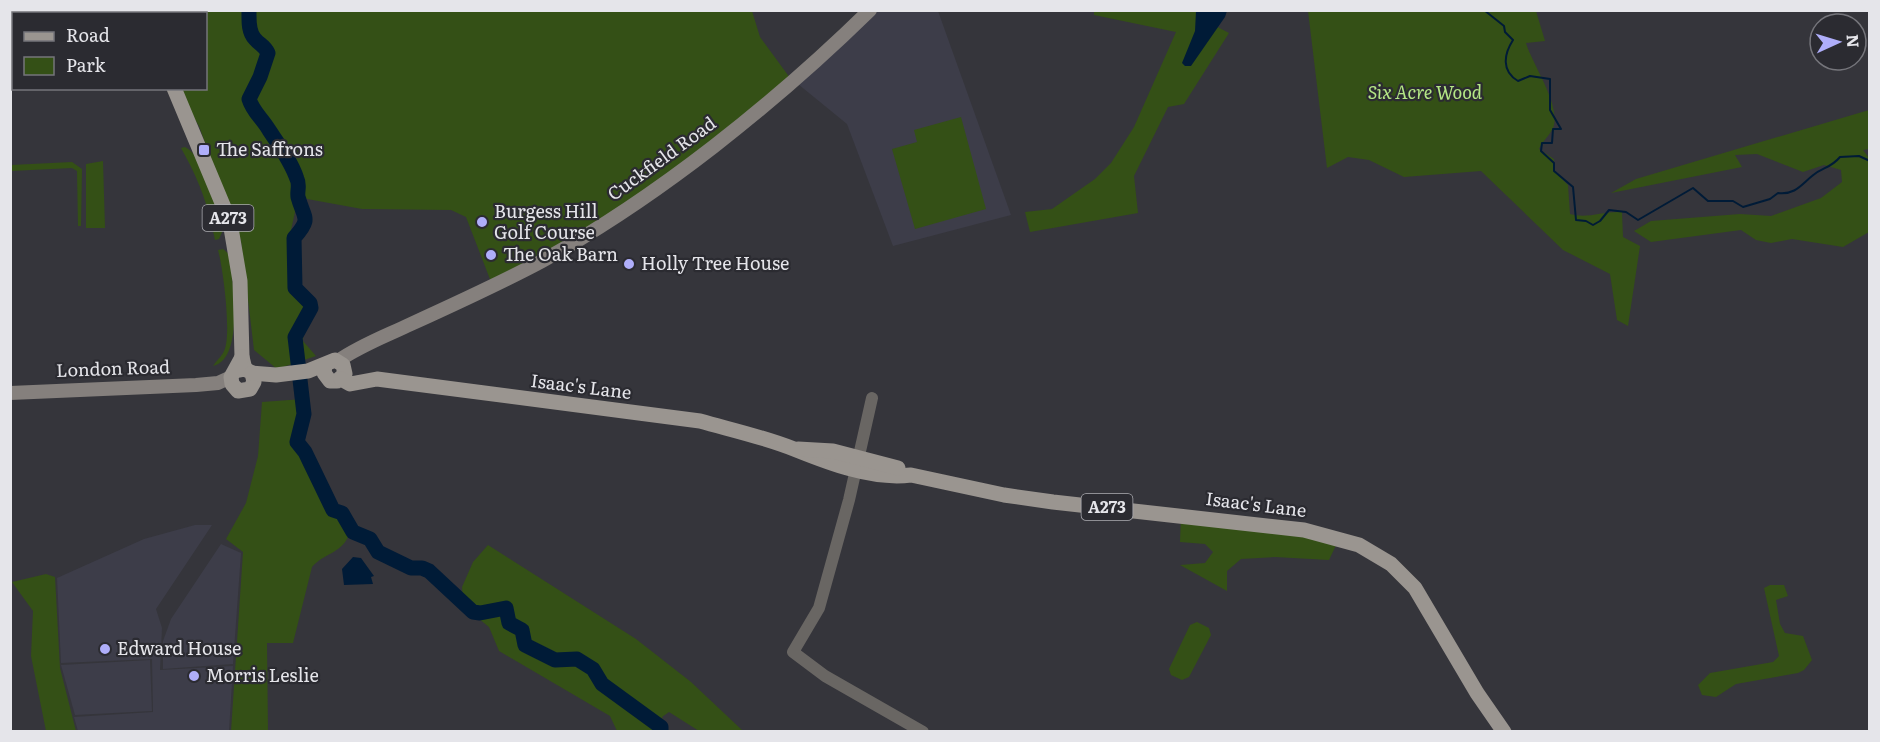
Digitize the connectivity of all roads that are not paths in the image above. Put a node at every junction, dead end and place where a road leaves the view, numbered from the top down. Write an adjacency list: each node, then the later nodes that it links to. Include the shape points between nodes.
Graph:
1 (870, 10): 3 (main road, Cuckfield Road, via 765,103 661,183 578,240)
2 (175, 90): 4 (main road, A273, via 230,222 239,272)
3 (338, 368): 4 (main road, London Road / A273); 7 (main road, Isaac's Lane / A273, via 350,384 377,379 700,421 794,449 816,460)
4 (239, 375): 5 (main road, London Road)
5 (10, 393)
6 (872, 398): 7 (street)
7 (856, 463): 8 (street, via 819,608 794,652 825,676); 9 (main road, Isaac's Lane / A273, via 896,477 910,476 1004,495 1304,530 1359,545 1391,564 1415,588)
8 (922, 732)
9 (1504, 732)

